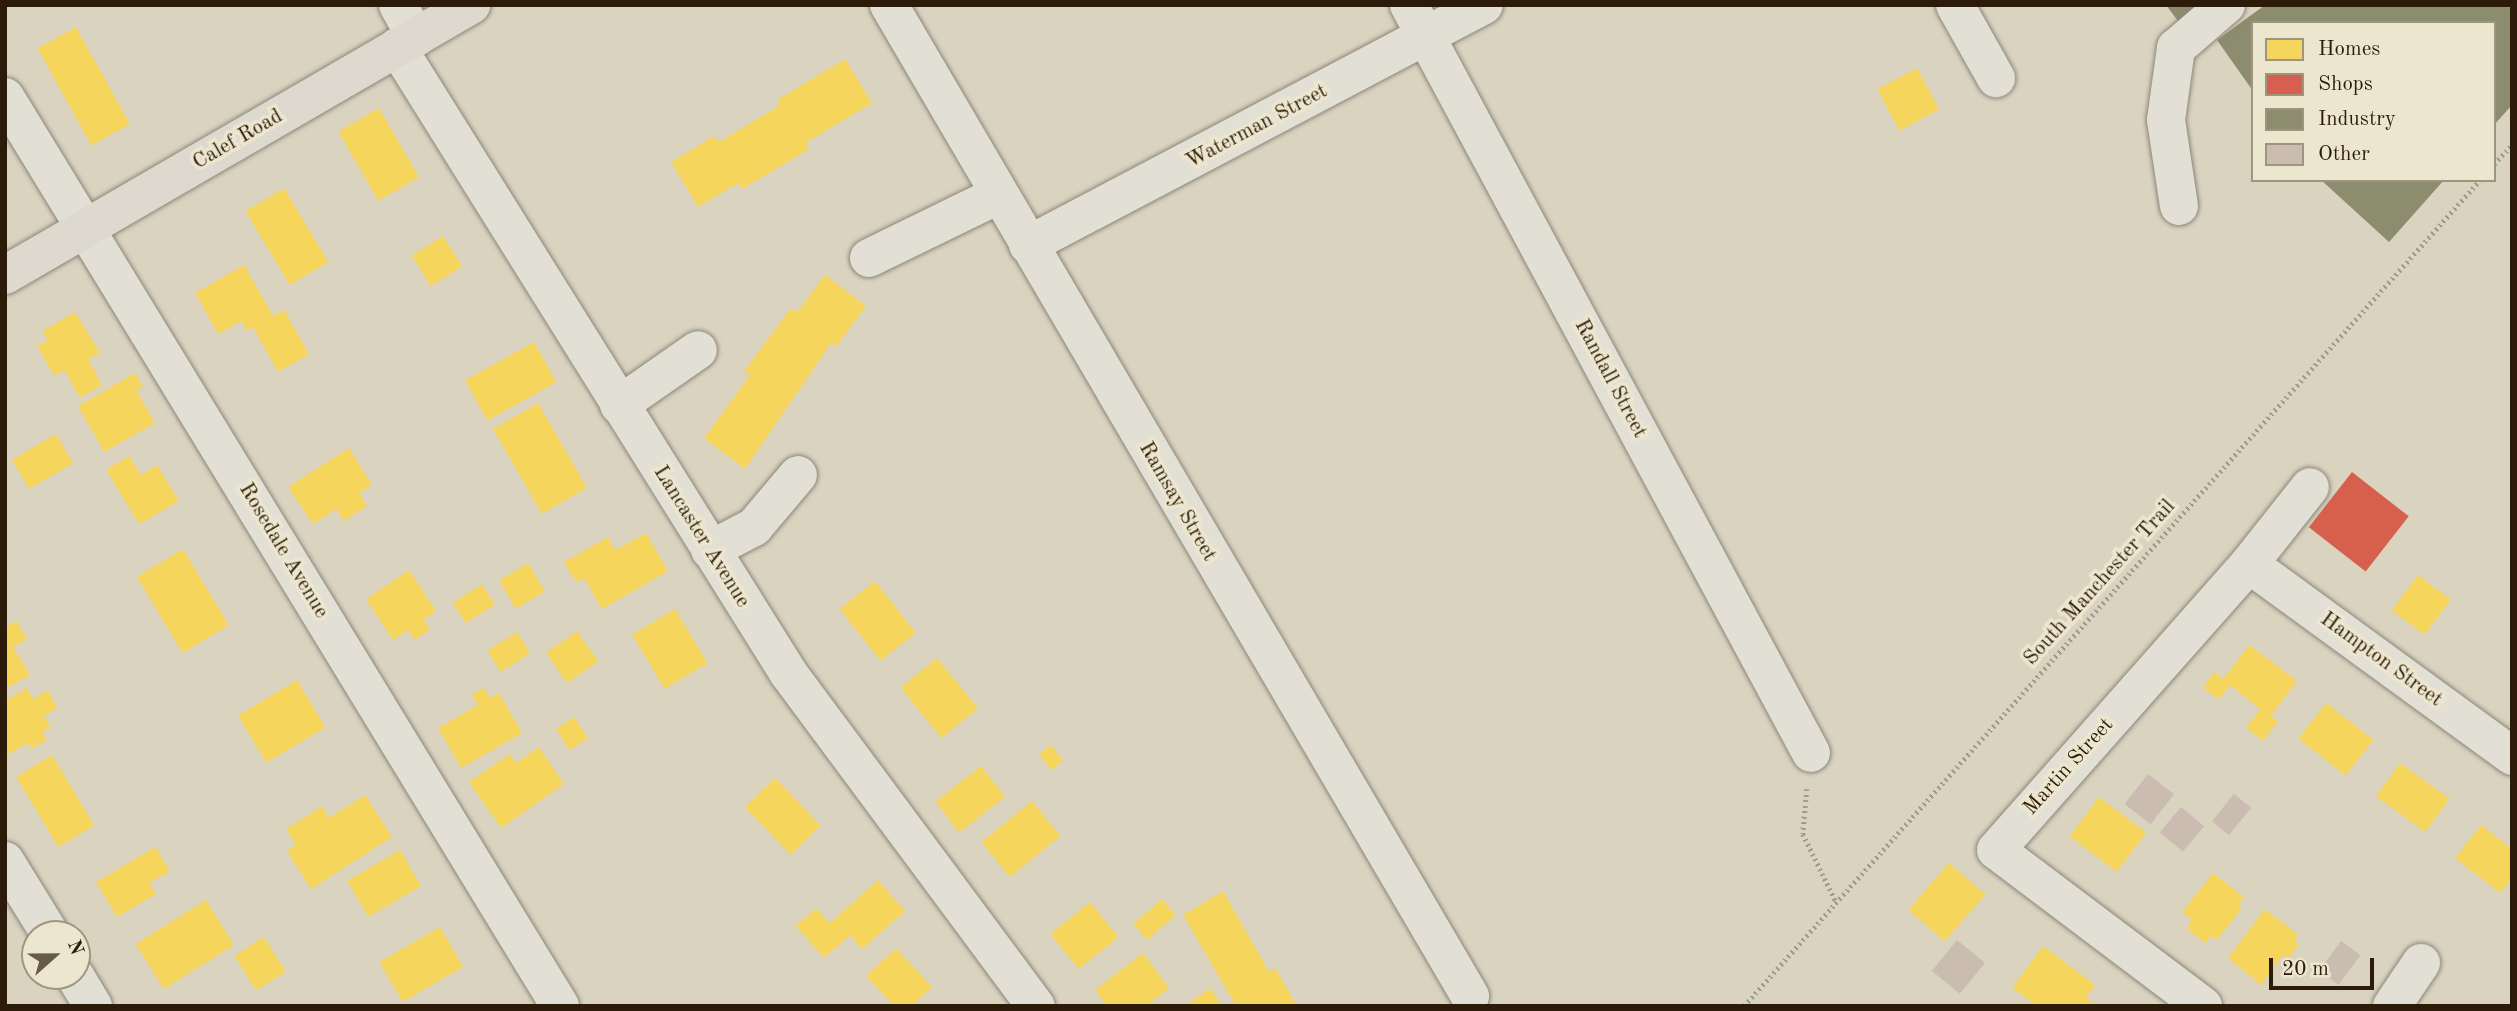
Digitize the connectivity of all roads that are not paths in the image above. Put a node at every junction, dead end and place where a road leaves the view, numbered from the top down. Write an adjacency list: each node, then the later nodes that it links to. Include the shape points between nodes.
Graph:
1 (471, 5): 7 (main road, Calef Road)
2 (889, 5): 10 (street, Ramsay Street)
3 (1484, 5): 6 (street, Waterman Street)
4 (1955, 5): 8 (street)
5 (2226, 5): 11 (street, via 2176,48 2166,120)
6 (1418, 21): 13 (street, Waterman Street); 22 (street, Randall Street)
7 (404, 30): 12 (main road, Calef Road); 17 (street, Lancaster Avenue)
8 (1996, 78)
9 (5, 97): 12 (street, Rosedale Avenue)
10 (999, 195): 13 (street, Ramsay Street); 14 (street)
11 (2179, 206)
12 (87, 229): 15 (main road, Calef Road); 30 (street, Rosedale Avenue)
13 (1028, 246): 28 (street, Ramsay Street)
14 (869, 258)
15 (5, 275)
16 (698, 350): 17 (street)
17 (619, 405): 20 (street, Lancaster Avenue)
18 (798, 475): 20 (street, via 754,527)
19 (2310, 487): 21 (street, Martin Street)
20 (710, 550): 31 (street, Lancaster Avenue, via 789,674)
21 (2249, 564): 23 (street, Hampton Street); 32 (street, Martin Street, via 1996,850)
22 (1811, 753)
23 (2512, 756)
24 (5, 861): 25 (street)
25 (41, 920)
26 (2421, 964): 33 (street)
27 (83, 990): 29 (street)
28 (1470, 996)
29 (93, 1006)
30 (560, 1006)
31 (1036, 1006)
32 (2203, 1006)
33 (2392, 1006)

